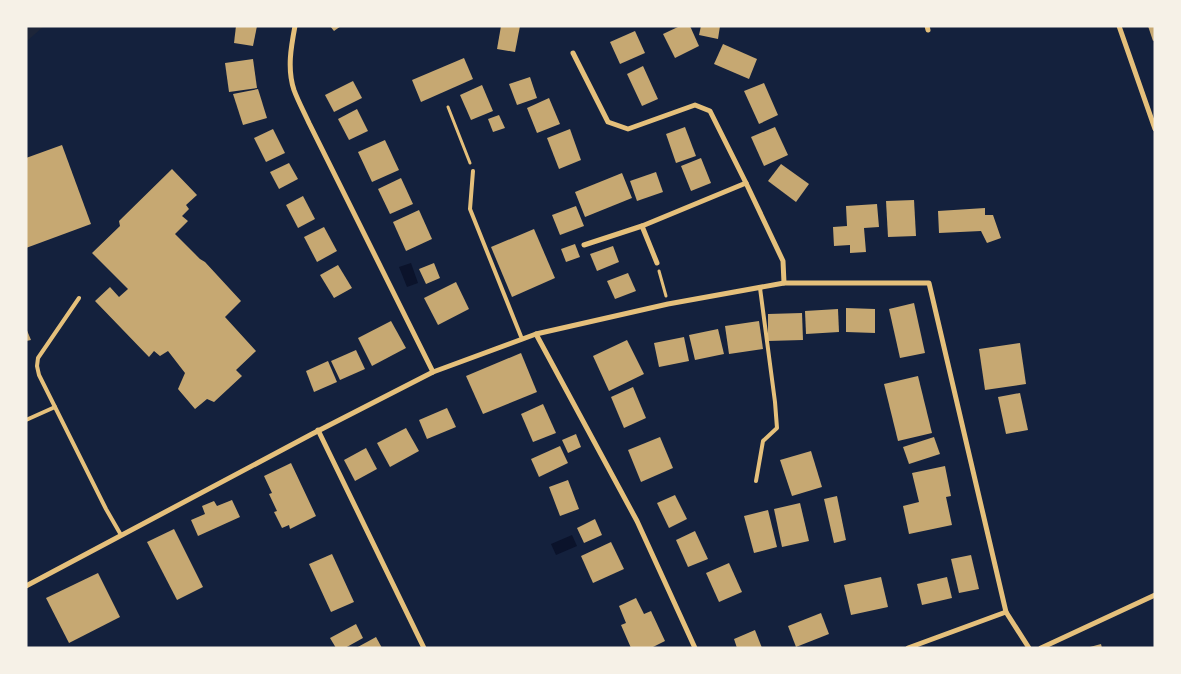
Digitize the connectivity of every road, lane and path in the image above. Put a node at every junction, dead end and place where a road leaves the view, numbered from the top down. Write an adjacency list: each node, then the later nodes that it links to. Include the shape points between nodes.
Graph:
1 (295, 26): 17 (street, via 290,53 294,88)
2 (1119, 26): 5 (street)
3 (574, 53): 7 (street, via 608,122 628,129 695,105 710,111)
4 (448, 108): 6 (path)
5 (1155, 129)
6 (473, 171): 16 (lane, via 470,209)
7 (746, 183): 8 (street); 11 (street, via 782,261)
8 (642, 226): 9 (street); 10 (street)
9 (584, 245)
10 (657, 263): 14 (path)
11 (784, 283): 12 (street); 25 (street, via 929,283)
12 (760, 288): 14 (street); 21 (lane, via 777,428 763,441)
13 (79, 298): 18 (lane, via 38,358 39,375)
14 (668, 304): 15 (street)
15 (536, 334): 16 (street); 27 (street, via 637,521)
16 (522, 339): 17 (street)
17 (433, 372): 20 (street)
18 (55, 407): 19 (lane); 22 (lane)
19 (26, 420)
20 (318, 430): 22 (street); 26 (street)
21 (756, 481)
22 (121, 535): 23 (street)
23 (26, 586)
24 (1155, 595): 30 (street)
25 (1006, 612): 28 (street); 29 (street)
26 (424, 648)
27 (695, 648)
28 (908, 648)
29 (1029, 648)
30 (1041, 648)

